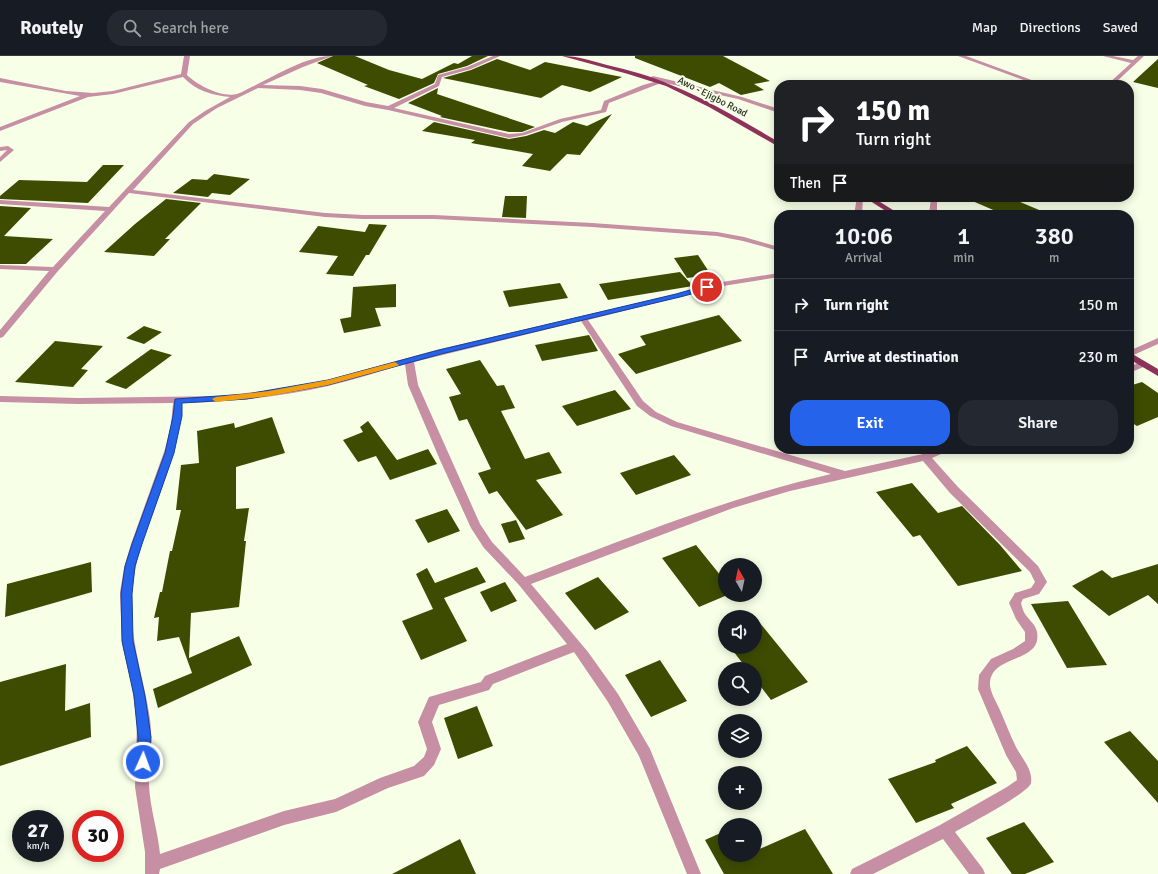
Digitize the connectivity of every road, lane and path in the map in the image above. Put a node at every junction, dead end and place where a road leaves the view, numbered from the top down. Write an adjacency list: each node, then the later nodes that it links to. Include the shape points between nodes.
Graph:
1 (187, 56): 9 (street)
2 (329, 56): 19 (street)
3 (497, 56): 24 (street, via 469,68 440,76 437,85)
4 (565, 56): 10 (main road, Awo - Ejigbo Road)
5 (961, 56): 12 (street)
6 (1106, 56): 8 (street)
7 (1141, 56): 8 (street)
8 (1134, 62): 13 (street)
9 (184, 75): 14 (street); 18 (street)
10 (641, 76): 15 (main road, Awo - Ejigbo Road); 25 (street, via 681,83)
11 (0, 80): 21 (street)
12 (1028, 80)
13 (1115, 80)
14 (164, 82): 16 (street); 21 (street)
15 (659, 82): 24 (street, via 606,102 604,111 586,117 562,120 515,136); 27 (main road, Awo - Ejigbo Road, via 699,99)
16 (178, 83)
17 (184, 83): 18 (street)
18 (191, 83): 20 (street)
19 (258, 87): 22 (street); 24 (street, via 322,91 365,104)
20 (214, 94): 22 (street); 23 (street)
21 (88, 96): 26 (street)
22 (236, 96): 23 (street)
23 (220, 105): 30 (street, via 191,123)
24 (389, 108)
25 (774, 109)
26 (0, 129)
27 (774, 142)
28 (0, 149): 29 (street, via 11,150)
29 (0, 160)
30 (128, 191): 33 (street); 35 (street, via 325,216 434,217 717,234)
31 (0, 202): 33 (street)
32 (875, 202): 34 (main road)
33 (112, 209): 37 (street)
34 (889, 210)
35 (774, 248)
36 (0, 268): 37 (street)
37 (55, 269): 40 (street)
38 (774, 276): 39 (street, via 722,284)
39 (583, 318): 44 (street); 52 (street, via 636,399 655,416)
40 (0, 335)
41 (1158, 341): 42 (street)
42 (1134, 352)
43 (1134, 358): 45 (main road)
44 (409, 361): 49 (street, via 328,383 280,392 221,399); 53 (street, via 413,385 475,525 488,545)
45 (1143, 364): 46 (street); 47 (main road)
46 (1134, 368)
47 (1158, 373)
48 (0, 399): 49 (street)
49 (178, 400): 56 (street, via 178,416 170,453 130,566 126,594 128,641 140,696 144,737 142,786 152,845)
50 (932, 454): 51 (street)
51 (925, 457): 52 (street); 55 (street, via 954,490 1034,569 1041,582 1035,591 1019,596 1015,603 1020,616 1031,631 1031,642 1017,653 996,663 985,675 984,689 1011,751 1023,771 1024,783)
52 (844, 475): 53 (street, via 790,487 729,505)
53 (523, 582): 54 (street)
54 (576, 646): 56 (street, via 489,680 485,686 434,701 425,722 434,749 429,760 419,771 385,782 336,805 284,818); 57 (street, via 612,698 645,753)
55 (944, 830): 58 (street); 59 (street)
56 (152, 869)
57 (694, 874)
58 (857, 874)
59 (978, 874)

